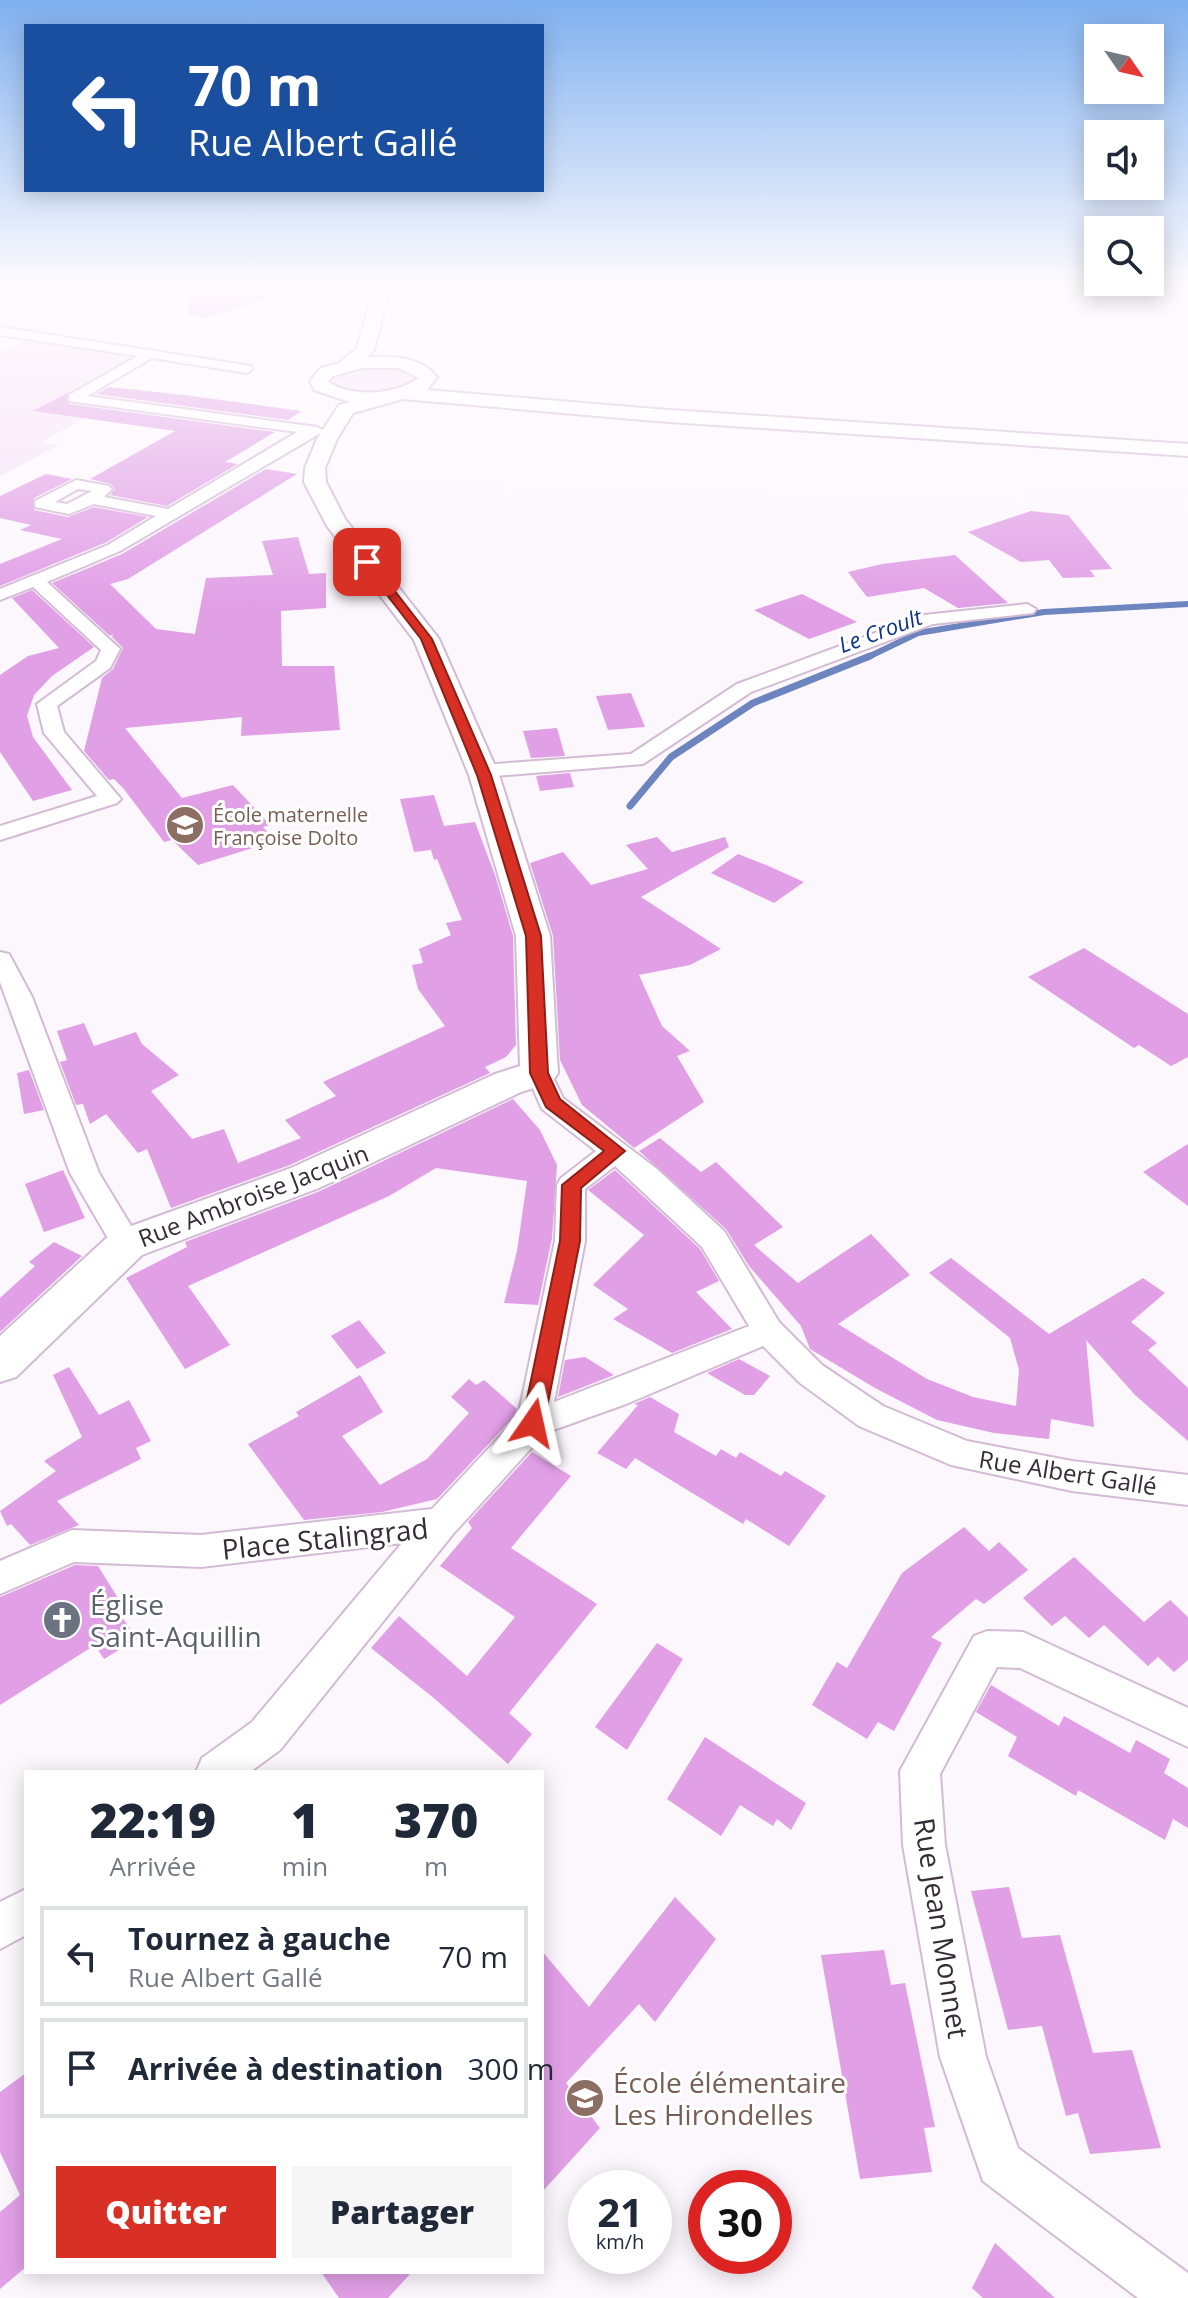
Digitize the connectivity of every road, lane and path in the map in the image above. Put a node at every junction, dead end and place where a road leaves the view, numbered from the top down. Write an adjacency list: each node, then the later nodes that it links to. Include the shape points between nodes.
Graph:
1 (84, 392): 7 (street, via 74,398)
2 (328, 392): 7 (street)
3 (402, 392): 5 (street)
4 (484, 392): 6 (street)
5 (396, 394): 6 (street); 7 (street)
6 (738, 420): 8 (street)
7 (327, 421): 10 (street); 14 (street, Rue Albert Gallé, via 315,482 335,521 426,639)
8 (1188, 450)
9 (92, 499): 10 (street)
10 (173, 515): 11 (street)
11 (37, 582): 12 (street); 15 (street, via 111,649 103,664 47,704 54,733 110,799)
12 (0, 595)
13 (1027, 609): 14 (street, via 930,619 744,688 636,760)
14 (482, 771): 17 (street, Rue Albert Gallé, via 533,936)
15 (0, 833)
16 (0, 959): 19 (street, via 18,987 69,1135 112,1225)
17 (539, 1073): 18 (street, Rue Albert Gallé, via 552,1103); 19 (street, Rue Ambroise Jacquin, via 305,1178)
18 (616, 1151): 20 (street, Rue Albert Gallé, via 713,1239); 22 (street, via 571,1185 570,1241)
19 (127, 1244): 21 (street, Rue Ambroise Jacquin)
20 (768, 1331): 22 (street); 23 (street, Rue Albert Gallé, via 811,1374 871,1416 963,1455)
21 (0, 1364)
22 (533, 1423): 24 (street)
23 (1188, 1490)
24 (441, 1523): 25 (street, Place Stalingrad, via 201,1551 72,1546); 27 (street, Place Stalingrad, via 266,1736)
25 (0, 1578)
26 (1188, 1728): 30 (street, Rue Jean Monnet, via 1023,1650 987,1649 920,1771 924,1845 963,2057 1000,2164)
27 (219, 1770)
28 (24, 1911): 29 (street)
29 (0, 1927)
30 (1180, 2298)

